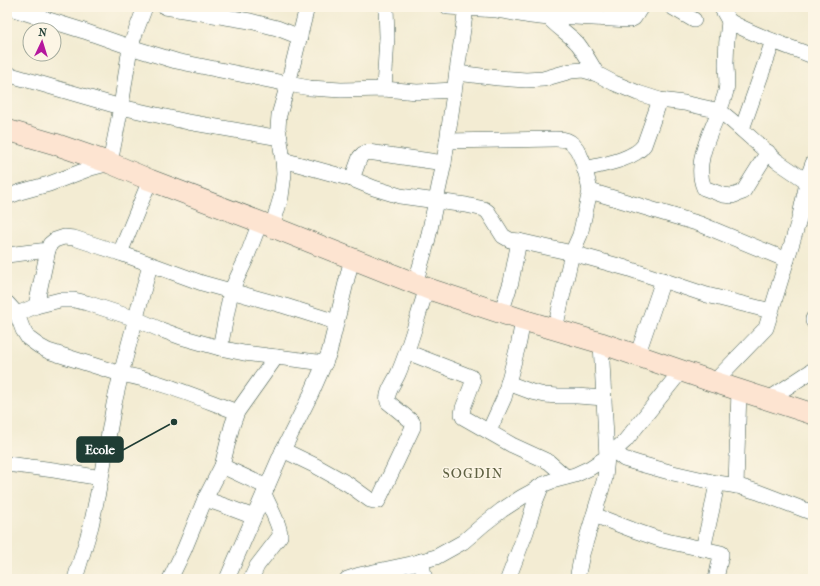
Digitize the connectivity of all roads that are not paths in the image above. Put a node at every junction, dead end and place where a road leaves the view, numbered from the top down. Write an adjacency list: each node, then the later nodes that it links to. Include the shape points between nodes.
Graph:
1 (7, 7): 17 (street)
2 (145, 7): 17 (street)
3 (165, 7): 15 (street, via 250,21)
4 (307, 7): 15 (street)
5 (386, 7): 23 (street)
6 (448, 7): 10 (street)
7 (641, 7): 12 (street, via 630,20)
8 (672, 7): 13 (street)
9 (721, 7): 14 (street)
10 (466, 8): 11 (street); 19 (street)
11 (497, 9): 12 (street, via 531,16)
12 (546, 14): 21 (street, via 578,44)
13 (694, 20)
14 (729, 21): 16 (street); 27 (street, via 726,44 726,91)
15 (300, 37): 22 (street)
16 (773, 41): 18 (street); 28 (street)
17 (130, 47): 22 (street, via 176,61); 26 (street)
18 (813, 56)
19 (456, 73): 21 (street, via 526,80 543,79 577,70); 24 (street)
20 (7, 74): 26 (street)
21 (597, 74): 25 (street)
22 (288, 84): 23 (street, via 341,90); 30 (street, via 278,115)
23 (384, 89): 24 (street, via 417,92)
24 (454, 90): 31 (street)
25 (660, 100): 27 (street); 36 (street, via 642,149 636,154 609,164)
26 (121, 107): 30 (street); 34 (street)
27 (720, 111): 28 (street); 32 (street, via 705,146 702,160 701,178 704,188 732,196 743,192)
28 (742, 129): 32 (street)
29 (7, 130): 34 (street)
30 (280, 138): 33 (street)
31 (448, 141): 35 (street); 36 (street, via 565,140 572,143 577,150)
32 (768, 152): 37 (street, via 777,161)
33 (283, 160): 38 (street); 43 (street, via 281,197)
34 (110, 163): 39 (street); 41 (street)
35 (444, 163): 38 (street, via 368,152 360,157); 42 (street)
36 (584, 169): 40 (street)
37 (811, 174): 50 (street)
38 (352, 179): 42 (street, via 400,196)
39 (150, 180): 43 (street); 46 (street)
40 (590, 191): 47 (street, via 580,235); 50 (street, via 700,224)
41 (7, 197)
42 (437, 200): 44 (street, via 484,209 503,236); 53 (street, via 427,243)
43 (266, 224): 49 (street); 54 (street)
44 (519, 241): 47 (street); 58 (street, via 511,282)
45 (48, 250): 46 (street, via 50,244 64,237 82,240); 48 (street); 56 (street)
46 (120, 253): 51 (street)
47 (572, 253): 52 (street); 63 (street)
48 (7, 255)
49 (352, 258): 53 (street); 62 (street)
50 (787, 260): 57 (street)
51 (150, 265): 54 (street); 60 (street)
52 (663, 280): 57 (street, via 707,295); 67 (street)
53 (422, 287): 58 (street); 66 (street, via 424,297)
54 (231, 291): 62 (street); 65 (street)
55 (7, 303): 59 (street)
56 (36, 306): 59 (street); 60 (street, via 60,300 74,300)
57 (771, 311): 74 (street, via 766,328)
58 (501, 313): 61 (street)
59 (17, 314): 72 (street, via 28,338 48,351)
60 (136, 319): 65 (street, via 181,337); 72 (street)
61 (523, 320): 63 (street); 73 (street)
62 (336, 322): 69 (street)
63 (555, 329): 64 (street)
64 (601, 343): 67 (street); 76 (street)
65 (220, 348): 68 (street)
66 (407, 352): 80 (street, via 471,377 473,382 462,408 463,417); 81 (street, via 386,399 413,423 413,427 378,501 370,500 348,484)
67 (637, 356): 71 (street)
68 (276, 357): 69 (street); 78 (street)
69 (325, 363): 81 (street)
70 (813, 370): 77 (street)
71 (681, 371): 74 (street); 82 (street, via 625,441)
72 (121, 374): 78 (street, via 164,385); 86 (street)
73 (508, 382): 76 (street, via 545,395); 80 (street, via 504,398)
74 (714, 382): 75 (street)
75 (740, 390): 77 (street); 89 (street)
76 (604, 398): 82 (street)
77 (769, 399): 79 (street)
78 (237, 412): 84 (street)
79 (813, 414)
80 (489, 431): 85 (street, via 549,462)
81 (283, 450): 90 (street)
82 (611, 454): 85 (street, via 590,468); 87 (street, via 673,473); 93 (street)
83 (7, 464): 86 (street)
84 (222, 466): 90 (street); 91 (street)
85 (566, 477): 88 (street)
86 (101, 478): 97 (street)
87 (717, 482): 89 (street); 95 (street)
88 (542, 485): 96 (street, via 502,510 463,542 436,557); 103 (street)
89 (736, 486): 92 (street)
90 (266, 490): 94 (street); 100 (street, via 281,533 257,566)
91 (205, 499): 94 (street); 98 (street)
92 (813, 513)
93 (594, 515): 95 (street, via 662,540); 104 (street, via 582,554)
94 (254, 517): 99 (street)
95 (703, 548): 105 (street, via 721,553)
96 (421, 561): 101 (street); 102 (street)
97 (75, 579)
98 (170, 579)
99 (227, 579)
100 (251, 579)
101 (347, 579)
102 (425, 579)
103 (508, 579)
104 (580, 579)
105 (716, 579)

